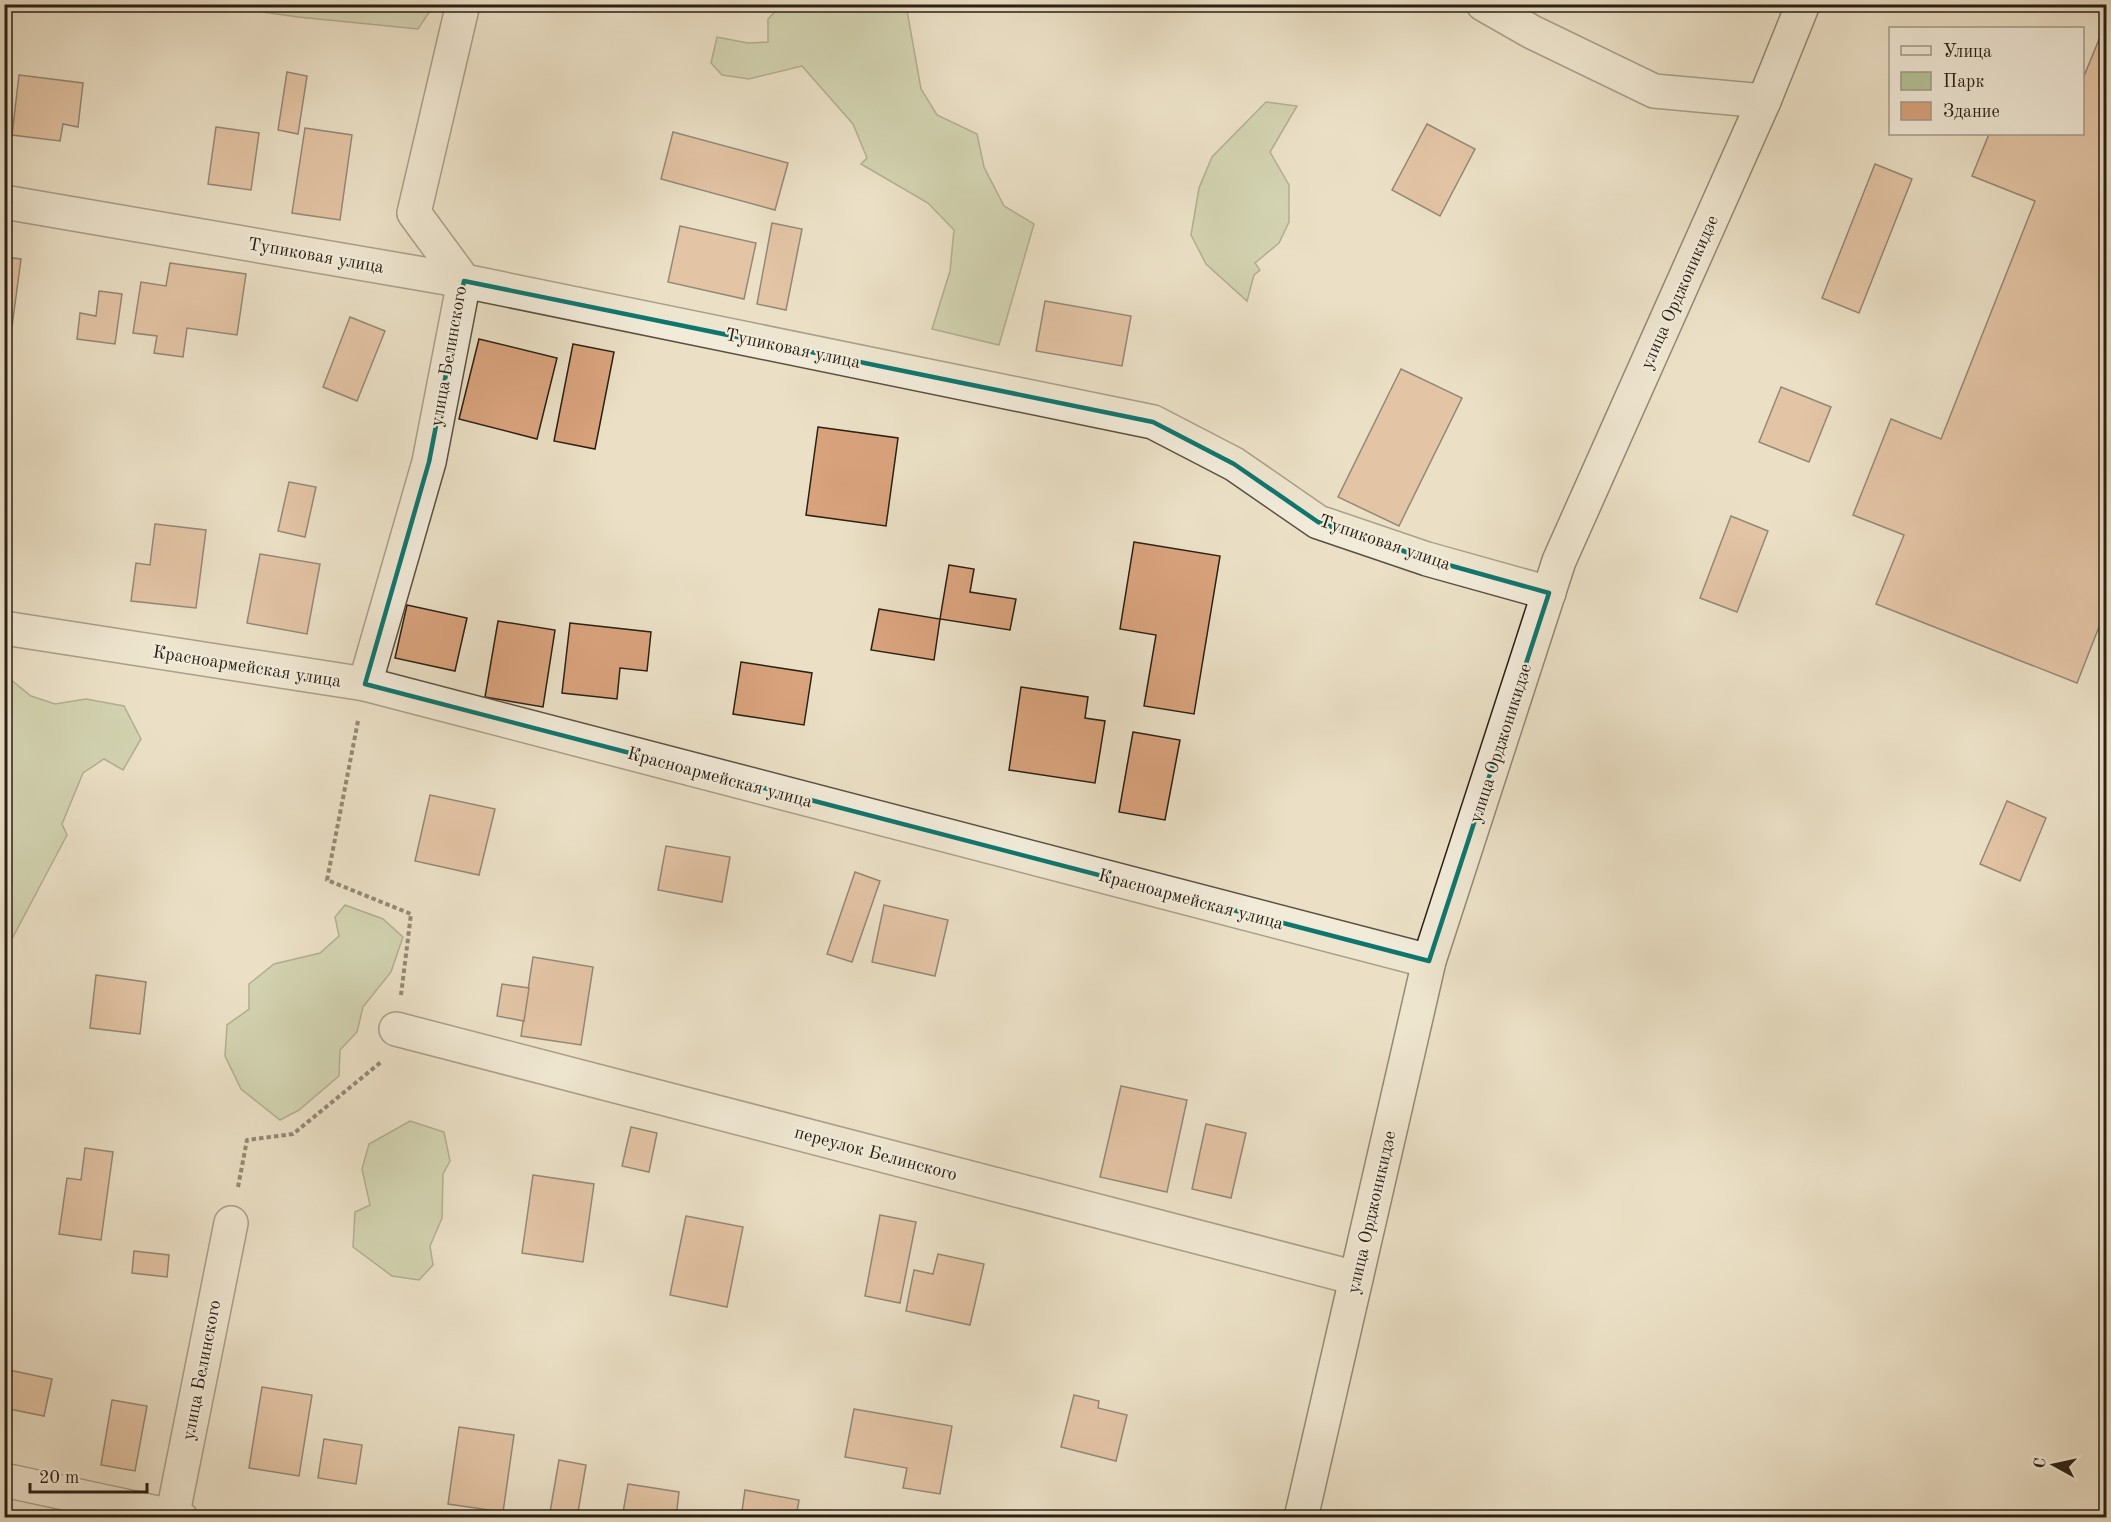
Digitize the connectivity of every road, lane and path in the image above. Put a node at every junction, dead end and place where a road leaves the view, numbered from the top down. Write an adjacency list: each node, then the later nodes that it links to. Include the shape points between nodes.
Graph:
1 (464, 4): 6 (street, улица Белинского, via 414,213)
2 (1483, 4): 4 (street, via 1654,91)
3 (1803, 4): 4 (street, улица Орджоникидзе)
4 (1764, 102): 7 (street, улица Орджоникидзе, via 1559,561)
5 (4, 202): 6 (street, Тупиковая улица)
6 (464, 281): 7 (street, Тупиковая улица, via 1152,422 1234,464 1318,522 1427,559); 9 (street, улица Белинского, via 429,462)
7 (1549, 593): 10 (street, улица Орджоникидзе)
8 (4, 628): 9 (street, Красноармейская улица)
9 (365, 684): 10 (street, Красноармейская улица); 11 (path, via 327,880 411,914)
10 (1429, 961): 13 (street, улица Орджоникидзе)
11 (396, 1029): 12 (path, via 393,1052 293,1134 247,1140); 13 (street, переулок Белинского)
12 (231, 1223): 15 (street, улица Белинского)
13 (1356, 1278): 16 (street, улица Орджоникидзе)
14 (4, 1480): 15 (street)
15 (175, 1517)
16 (1301, 1518)

